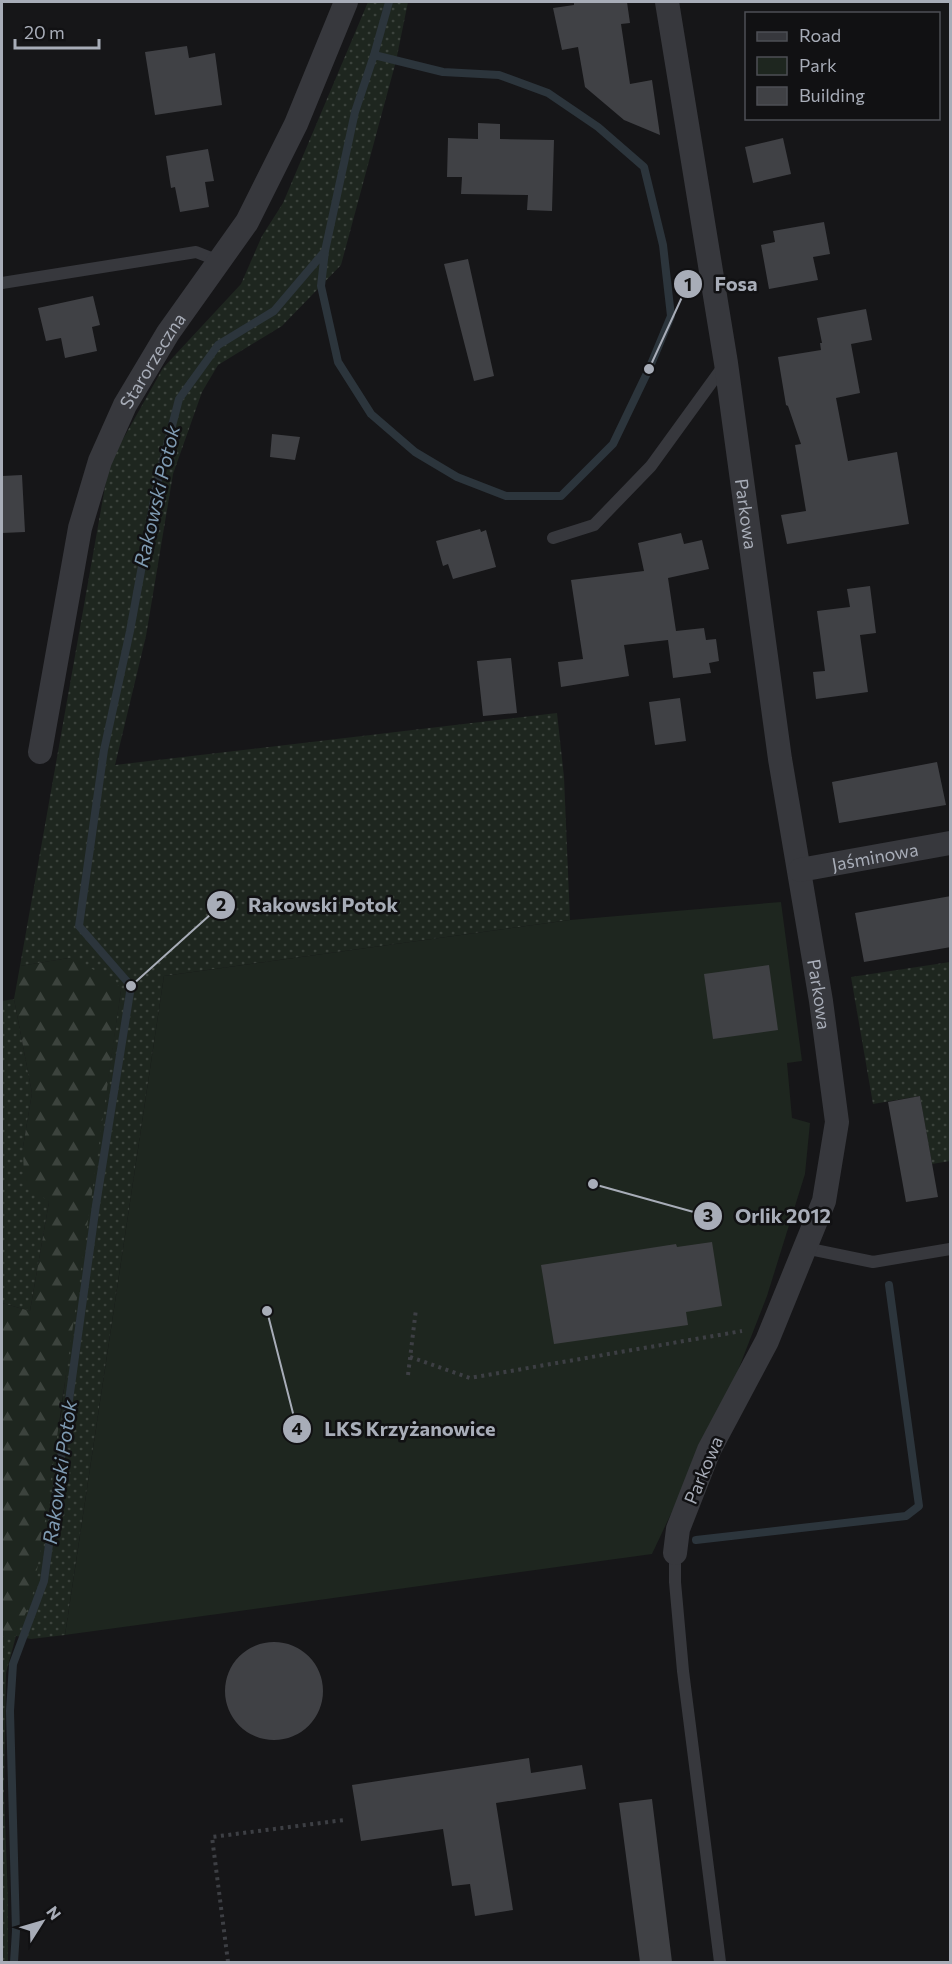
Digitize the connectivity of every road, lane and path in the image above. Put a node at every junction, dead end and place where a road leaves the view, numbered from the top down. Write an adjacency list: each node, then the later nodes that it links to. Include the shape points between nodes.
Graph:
1 (346, 2): 3 (street, Starorzeczna, via 291,134 247,222)
2 (667, 2): 5 (street, Parkowa)
3 (219, 261): 4 (lane, via 196,252); 7 (street, Starorzeczna, via 168,333 125,405 100,460 80,528)
4 (2, 283)
5 (726, 363): 6 (lane, via 651,466 594,525); 9 (street, Parkowa, via 780,759)
6 (553, 538)
7 (40, 752)
8 (951, 843): 9 (street, Jaśminowa)
9 (800, 870): 10 (street, Parkowa, via 837,1122 824,1201)
10 (805, 1248): 11 (lane, via 873,1262); 13 (street, Parkowa)
11 (951, 1249)
12 (416, 1309): 14 (path)
13 (773, 1329): 14 (path, via 470,1378); 16 (street, Parkowa, via 709,1450 678,1529)
14 (410, 1356): 15 (path)
15 (408, 1375)
16 (675, 1552): 19 (lane, Parkowa, via 683,1671)
17 (344, 1820): 18 (path, via 212,1837)
18 (228, 1962)
19 (720, 1962)

